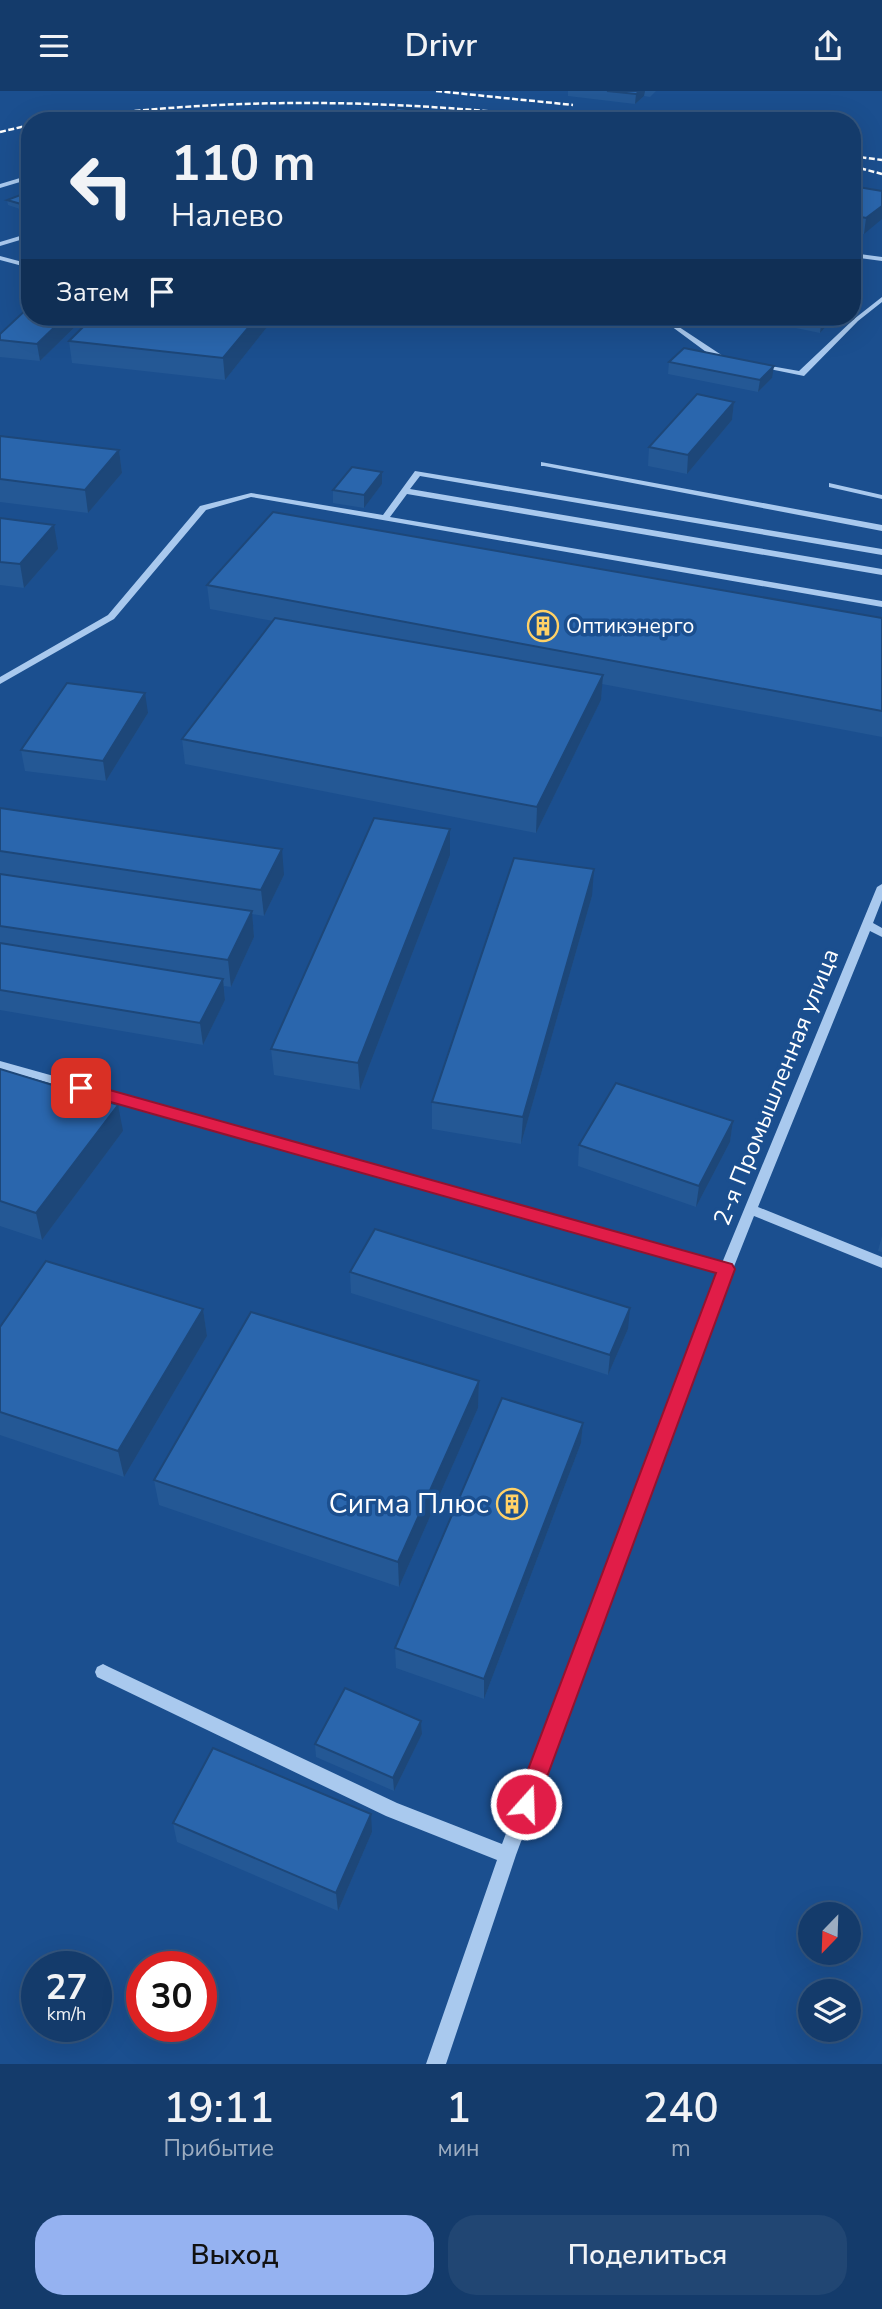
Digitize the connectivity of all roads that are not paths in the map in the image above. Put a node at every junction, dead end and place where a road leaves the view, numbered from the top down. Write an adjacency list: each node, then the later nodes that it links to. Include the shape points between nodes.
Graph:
1 (21, 180): 2 (street)
2 (10, 184): 3 (street); 4 (street)
3 (0, 186)
4 (20, 187)
5 (21, 238): 6 (street)
6 (0, 244)
7 (861, 256): 9 (street)
8 (0, 258): 10 (street)
9 (882, 259)
10 (21, 264)
11 (882, 299): 12 (street)
12 (861, 316)
13 (676, 326): 15 (street, via 720,358)
14 (850, 326): 16 (street, via 801,374)
15 (734, 361)
16 (747, 363)
17 (544, 464): 22 (street)
18 (832, 485): 20 (street)
19 (405, 491): 21 (street); 23 (street, via 418,473); 24 (street)
20 (882, 497)
21 (385, 518): 25 (street); 26 (street, via 251,495 203,508 111,617)
22 (882, 528)
23 (882, 552)
24 (882, 572)
25 (882, 604)
26 (0, 681)
27 (882, 887): 28 (street, 2-я Промышленная улица)
28 (867, 924): 29 (street); 31 (street, 2-я Промышленная улица)
29 (882, 933)
30 (0, 1065): 33 (street)
31 (751, 1209): 32 (street); 33 (street, 2-я Промышленная улица)
32 (882, 1263)
33 (726, 1269): 35 (street, 2-я Промышленная улица)
34 (103, 1672): 35 (street, via 392,1810)
35 (507, 1855): 36 (street, 2-я Промышленная улица)
36 (436, 2064)

